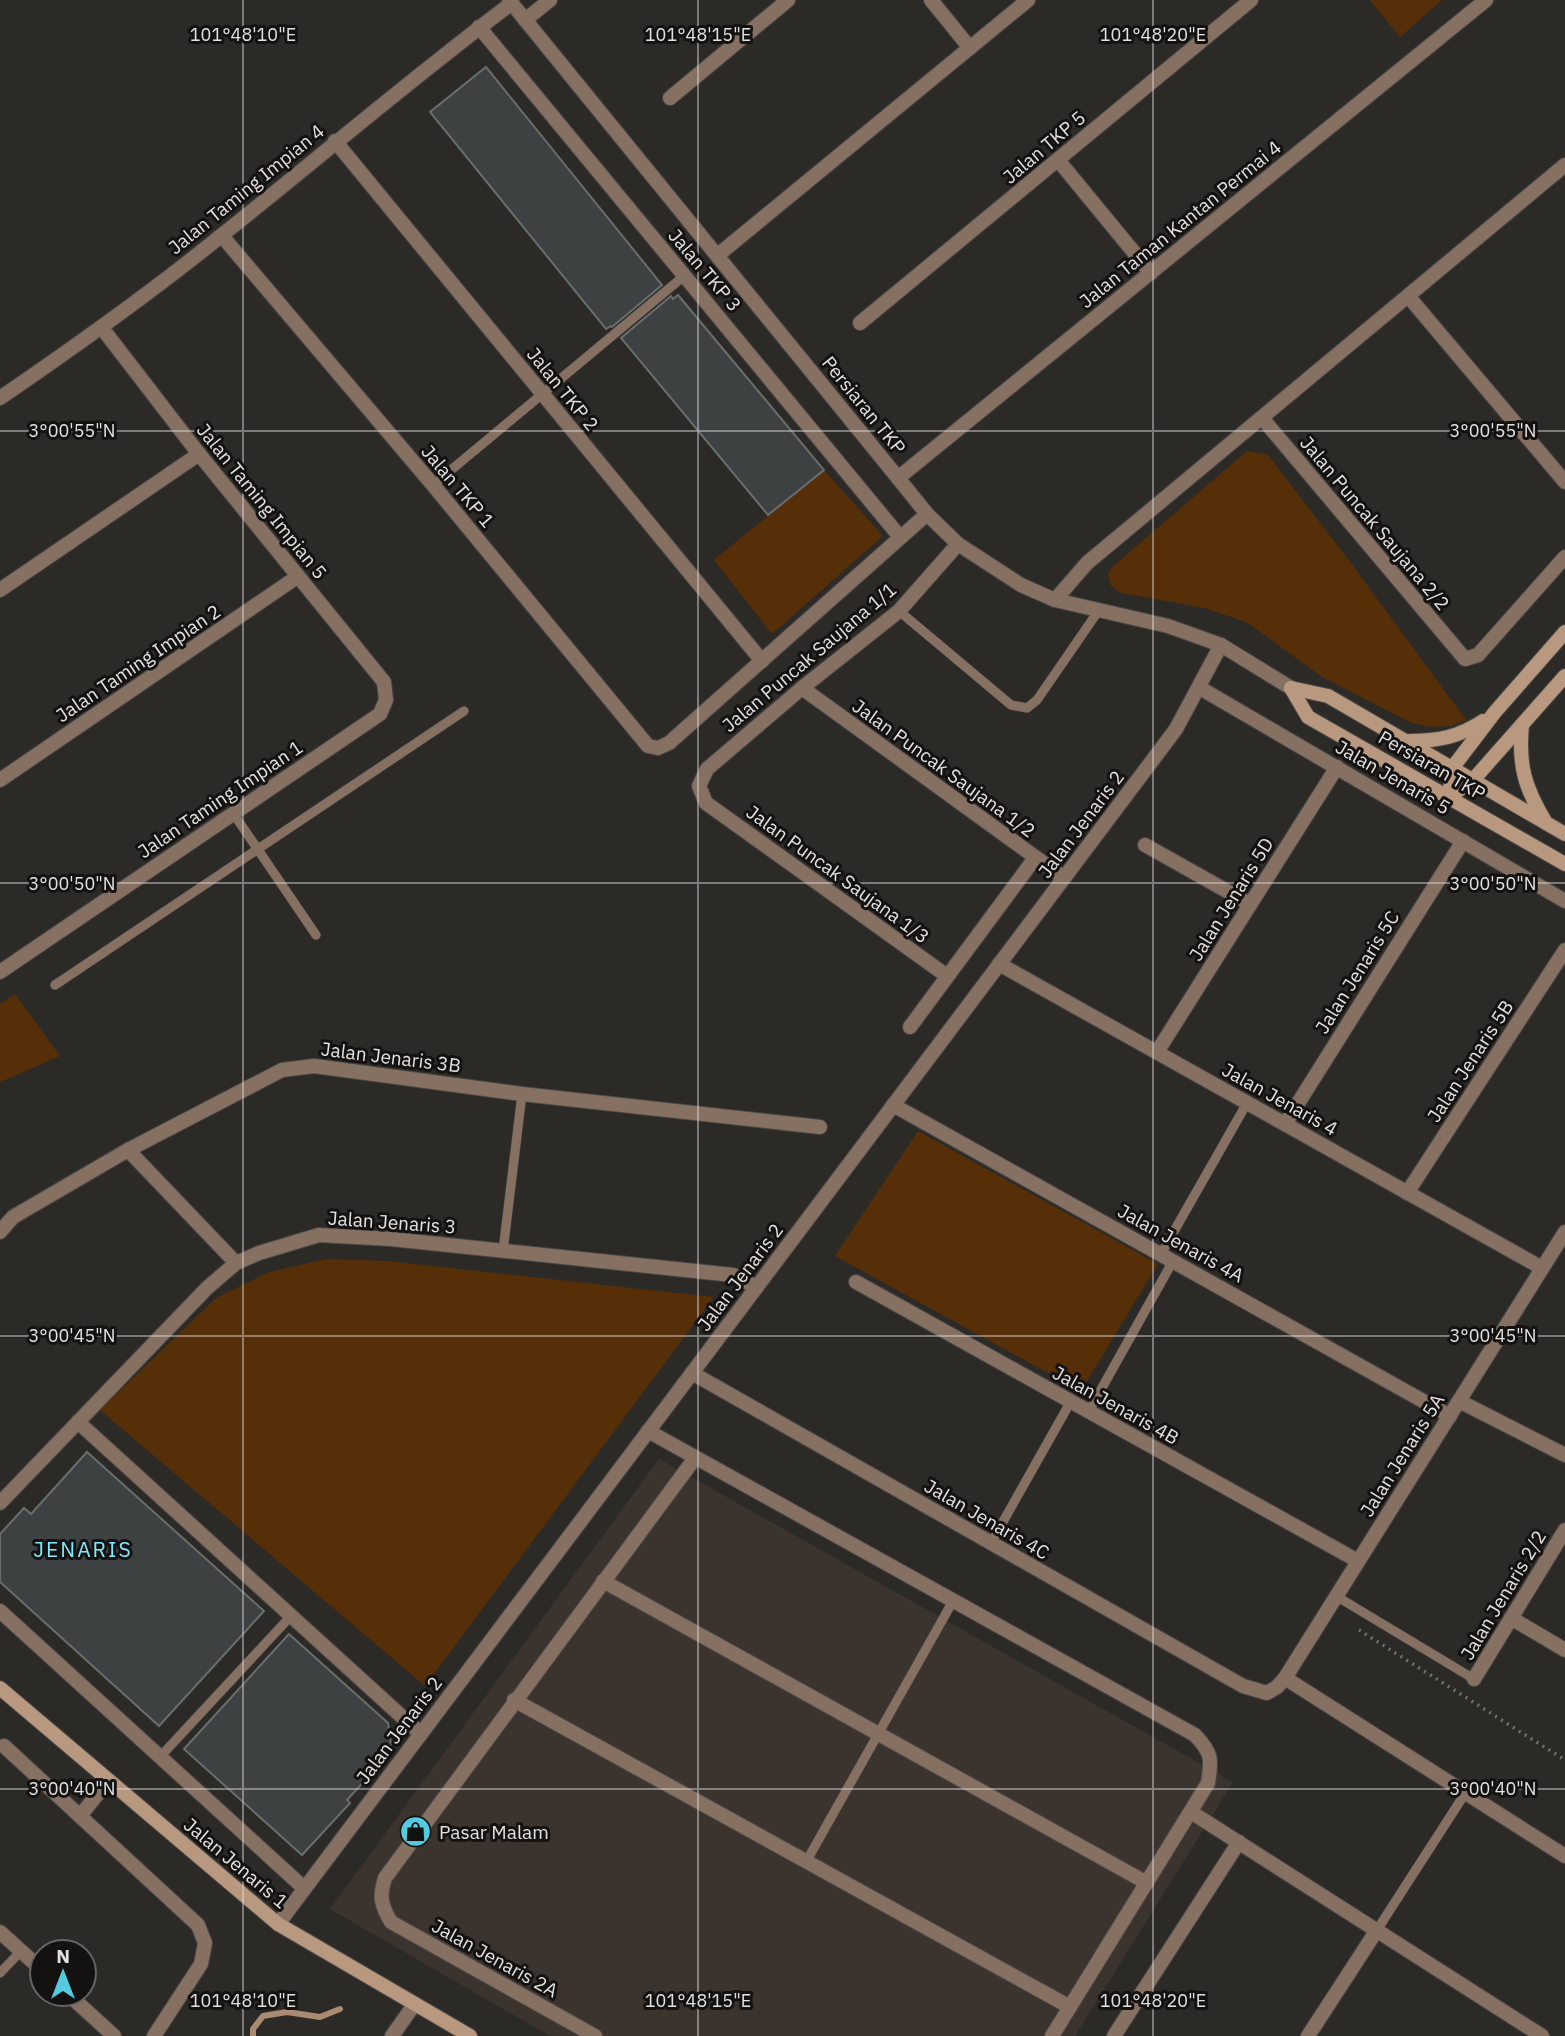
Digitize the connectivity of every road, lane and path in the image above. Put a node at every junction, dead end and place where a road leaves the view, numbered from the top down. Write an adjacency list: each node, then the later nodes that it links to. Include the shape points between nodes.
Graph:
1 (550, 0): 8 (street)
2 (788, 0): 11 (street)
3 (931, 0): 10 (street)
4 (1028, 0): 10 (street)
5 (1251, 0): 13 (street, Jalan TKP 5)
6 (1486, 0): 17 (street, Jalan Taman Kantan Permai 4)
7 (511, 1): 8 (street, Persiaran TKP); 9 (street, Jalan Taming Impian 4)
8 (526, 20): 16 (street, Persiaran TKP)
9 (479, 27): 12 (street, Jalan Taming Impian 4); 18 (street, Jalan TKP 3)
10 (970, 48): 16 (street)
11 (670, 98)
12 (335, 141): 15 (street, Jalan Taming Impian 4); 22 (street, Jalan TKP 2)
13 (1058, 160): 17 (street); 20 (street, Jalan TKP 5)
14 (1562, 173): 19 (street)
15 (222, 236): 21 (street, Jalan Taming Impian 4); 28 (street, Jalan TKP 1)
16 (718, 255): 26 (street, Persiaran TKP)
17 (1151, 273): 26 (street, Jalan Taman Kantan Permai 4)
18 (684, 276): 22 (lane); 30 (street, Jalan TKP 3)
19 (1408, 296): 24 (street); 27 (street)
20 (860, 323)
21 (102, 328): 23 (street, Jalan Taming Impian 4); 25 (street, Jalan Taming Impian 5)
22 (544, 395): 28 (lane); 40 (street, Jalan TKP 2)
23 (0, 398)
24 (1262, 418): 32 (street, Jalan Puncak Saujana 2/2, via 1465,659 1479,655); 35 (street, via 1087,563)
25 (198, 454): 33 (street, Jalan Taming Impian 5); 34 (street)
26 (898, 478): 29 (street, Persiaran TKP)
27 (1565, 482)
28 (433, 485): 40 (street, Jalan TKP 1, via 648,746 669,743)
29 (928, 514): 30 (street); 31 (street, Persiaran TKP)
30 (900, 537): 40 (street)
31 (958, 544): 35 (street, Persiaran TKP, via 1021,585); 37 (street, Jalan Puncak Saujana 1/1)
32 (1565, 557)
33 (298, 577): 45 (street, Jalan Taming Impian 5, via 384,682); 52 (street, Jalan Taming Impian 2)
34 (0, 590)
35 (1055, 600): 36 (street, Persiaran TKP)
36 (1100, 610): 37 (lane, via 1027,708 1011,705); 39 (street, Persiaran TKP, via 1168,626)
37 (899, 611): 42 (street, Jalan Puncak Saujana 1/1)
38 (1565, 632): 47 (street)
39 (1221, 645): 43 (street, Jalan Jenaris 2); 44 (street, Persiaran TKP)
40 (762, 661)
41 (1565, 676): 48 (street)
42 (802, 688): 55 (street, Jalan Puncak Saujana 1/1, via 707,769 699,786); 62 (street, Jalan Puncak Saujana 1/2)
43 (1200, 688): 50 (street, Jalan Jenaris 5); 64 (street, Jalan Jenaris 2, via 1176,729)
44 (1291, 688): 49 (street, Persiaran TKP, via 1328,696); 54 (street, Persiaran TKP, via 1308,717)
45 (386, 700): 56 (street, Jalan Taming Impian 1, via 380,714)
46 (464, 711): 61 (lane)
47 (1495, 712): 49 (street, via 1450,738); 51 (street)
48 (1522, 725): 53 (street); 57 (street, via 1521,765 1529,795)
49 (1408, 741): 51 (street, Persiaran TKP)
50 (1337, 767): 59 (street, Jalan Jenaris 5); 66 (street, Jalan Jenaris 5D)
51 (1453, 767): 53 (street, Persiaran TKP); 54 (street)
52 (0, 780)
53 (1473, 780): 54 (street); 57 (street, Persiaran TKP)
54 (1449, 797): 63 (street, Persiaran TKP)
55 (706, 803): 71 (street, Jalan Puncak Saujana 1/3)
56 (233, 813): 61 (lane); 70 (street, Jalan Taming Impian 1)
57 (1547, 825): 58 (street, Persiaran TKP)
58 (1565, 834)
59 (1463, 841): 65 (street, Jalan Jenaris 5); 78 (street, Jalan Jenaris 5C)
60 (1145, 845): 66 (street)
61 (257, 849): 67 (lane); 72 (lane)
62 (1035, 858): 64 (street, Jalan Puncak Saujana 1/2); 71 (street)
63 (1565, 864)
64 (1064, 878): 69 (street, Jalan Jenaris 2)
65 (1565, 901)
66 (1251, 904): 74 (street, Jalan Jenaris 5D)
67 (316, 936)
68 (1565, 950): 81 (street, Jalan Jenaris 5B)
69 (999, 964): 74 (street, Jalan Jenaris 4); 77 (street, Jalan Jenaris 2)
70 (0, 972)
71 (947, 976): 73 (street)
72 (55, 985)
73 (910, 1027)
74 (1157, 1052): 76 (street, Jalan Jenaris 4)
75 (522, 1094): 79 (street, Jalan Jenaris 3B); 80 (street, Jalan Jenaris 3B, via 314,1066 282,1070); 84 (lane)
76 (1247, 1103): 78 (street, Jalan Jenaris 4); 85 (lane)
77 (893, 1105): 85 (street, Jalan Jenaris 4A); 89 (street, Jalan Jenaris 2)
78 (1284, 1124): 81 (street, Jalan Jenaris 4)
79 (820, 1127)
80 (128, 1150): 83 (street, Jalan Jenaris 3B, via 13,1217); 86 (street)
81 (1407, 1193): 87 (street, Jalan Jenaris 4)
82 (1565, 1231): 87 (street, Jalan Jenaris 5A)
83 (0, 1232)
84 (503, 1251): 86 (street, Jalan Jenaris 3, via 319,1235); 89 (street, Jalan Jenaris 3, via 733,1275)
85 (1167, 1258): 93 (lane); 94 (street, Jalan Jenaris 4A)
86 (236, 1263): 95 (street, Jalan Jenaris 3)
87 (1542, 1268): 91 (street, Jalan Jenaris 5A)
88 (856, 1282): 92 (street, Jalan Jenaris 4B)
89 (757, 1287): 90 (street, Jalan Jenaris 2)
90 (692, 1373): 96 (street, Jalan Jenaris 2); 101 (street, Jalan Jenaris 4C)
91 (1458, 1401): 94 (street, Jalan Jenaris 5A); 97 (street)
92 (1071, 1402): 93 (street, Jalan Jenaris 4B); 101 (lane)
93 (1089, 1411): 102 (street, Jalan Jenaris 4B)
94 (1450, 1416): 102 (street, Jalan Jenaris 5A)
95 (78, 1422): 99 (street, Jalan Jenaris 3); 107 (street)
96 (648, 1432): 98 (street); 116 (street, Jalan Jenaris 2)
97 (1565, 1455)
98 (695, 1458): 103 (street); 105 (street)
99 (2, 1496)
100 (1565, 1530): 108 (street, Jalan Jenaris 2/2)
101 (991, 1543): 114 (street, Jalan Jenaris 4C, via 1243,1686)
102 (1358, 1562): 104 (street, Jalan Jenaris 5A)
103 (603, 1581): 115 (street); 117 (street)
104 (1336, 1596): 111 (street, Jalan Jenaris 5A); 112 (lane)
105 (953, 1601): 117 (lane); 123 (street, via 1195,1735 1209,1750 1211,1768)
106 (0, 1611): 119 (street)
107 (290, 1617): 116 (street); 119 (lane)
108 (1511, 1618): 110 (street); 112 (street, Jalan Jenaris 2/2)
109 (1359, 1630): 120 (path)
110 (1565, 1650)
111 (1285, 1678): 114 (street, Jalan Jenaris 5A); 122 (street)
112 (1474, 1679)
113 (0, 1688): 121 (street, Jalan Jenaris 1)
114 (1266, 1693)
115 (514, 1700): 127 (street); 143 (street, Jalan Jenaris 2A, via 385,1878 382,1906 391,1922)
116 (421, 1734): 129 (street, Jalan Jenaris 2)
117 (878, 1734): 127 (lane); 128 (street)
118 (4, 1746): 124 (street)
119 (159, 1758): 129 (street)
120 (1565, 1760)
121 (108, 1782): 124 (street); 130 (street, Jalan Jenaris 1)
122 (1466, 1792): 126 (street); 131 (lane)
123 (1191, 1812): 125 (street); 128 (street)
124 (80, 1816): 140 (street, via 198,1924 205,1943 201,1964)
125 (1239, 1842): 131 (street); 145 (street)
126 (1565, 1856)
127 (806, 1862): 137 (street)
128 (1147, 1883): 137 (street)
129 (304, 1888): 130 (street, Jalan Jenaris 2)
130 (278, 1924): 136 (street, Jalan Jenaris 1)
131 (1377, 1930): 146 (street); 147 (street)
132 (0, 1932): 133 (street)
133 (21, 1951): 134 (street); 135 (lane)
134 (28, 1957)
135 (0, 1973)
136 (414, 2005): 141 (street); 142 (street, Jalan Jenaris 1)
137 (1070, 2007): 144 (street)
138 (83, 2008): 139 (street)
139 (114, 2036)
140 (154, 2036)
141 (392, 2036)
142 (470, 2036)
143 (595, 2036)
144 (1052, 2036)
145 (1114, 2036)
146 (1308, 2036)
147 (1542, 2036)

